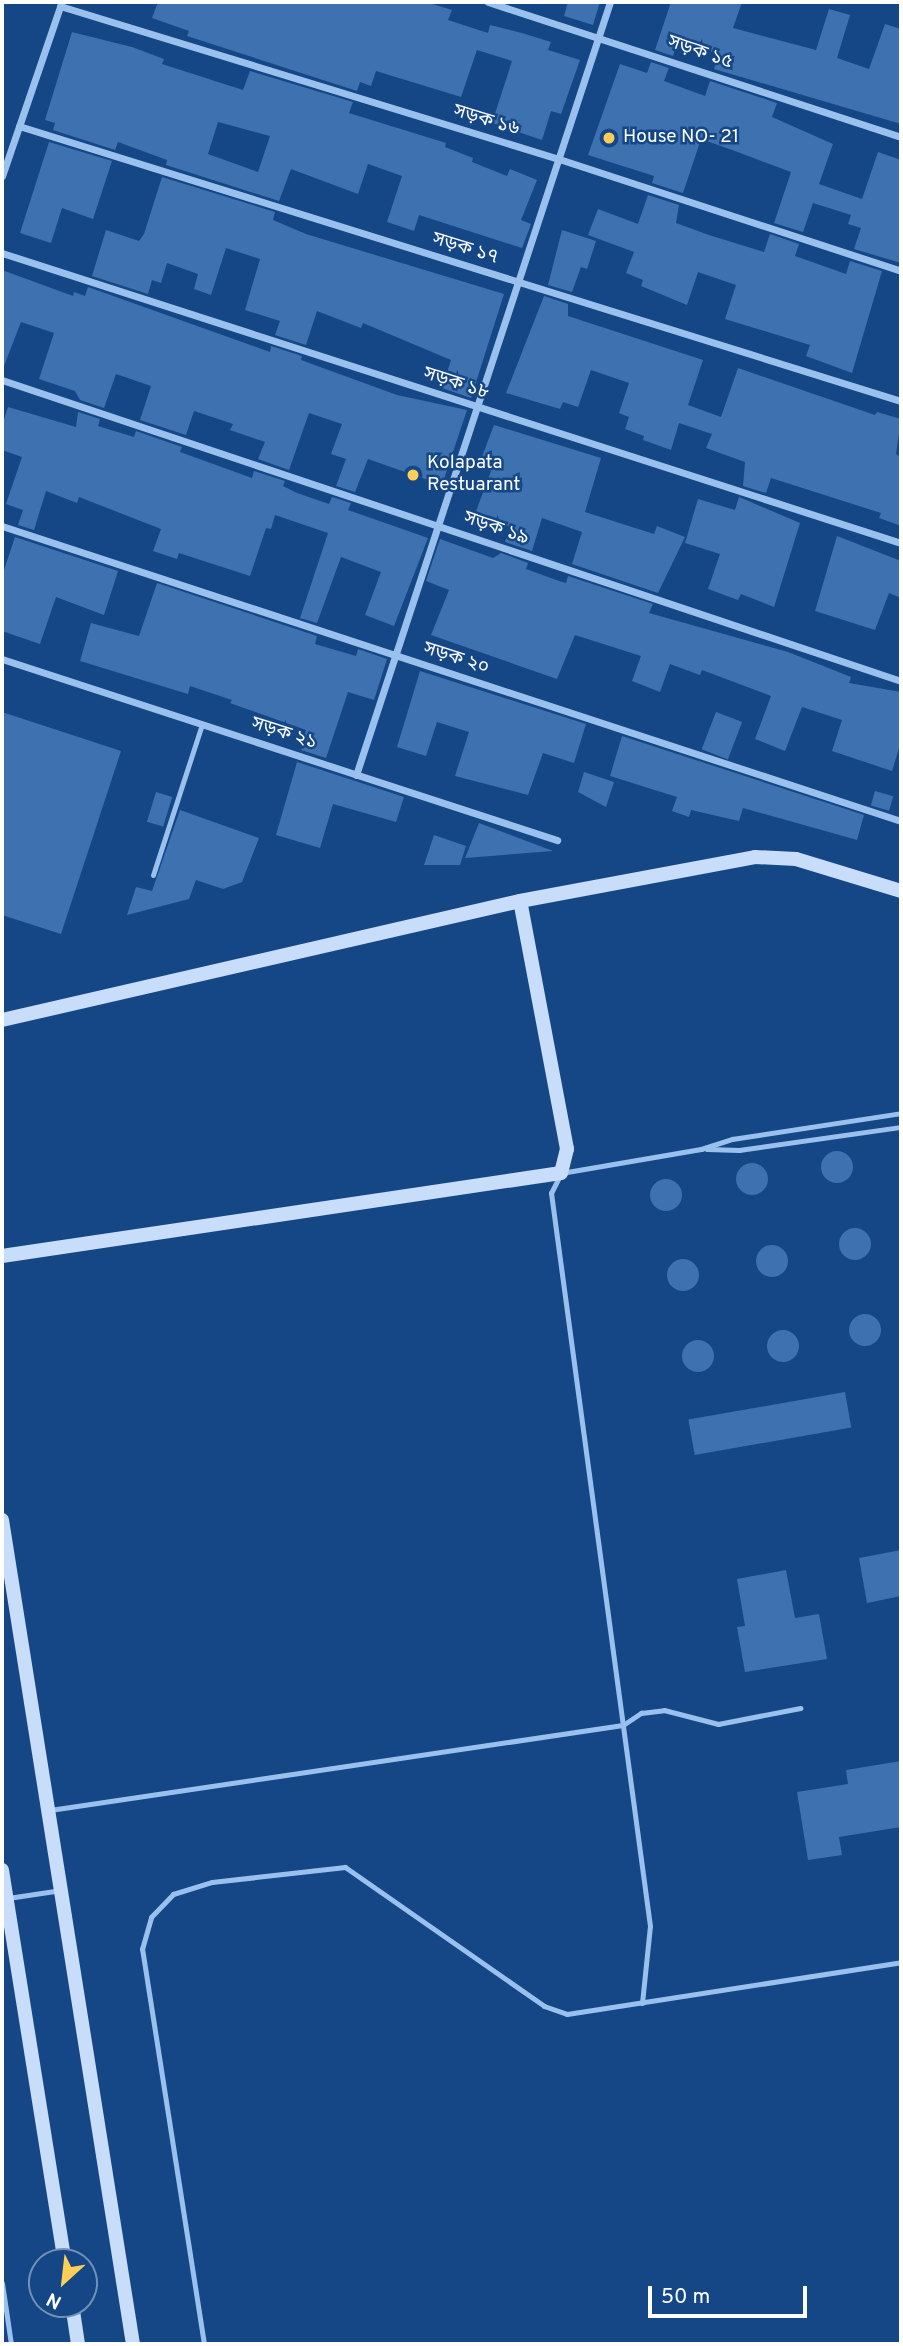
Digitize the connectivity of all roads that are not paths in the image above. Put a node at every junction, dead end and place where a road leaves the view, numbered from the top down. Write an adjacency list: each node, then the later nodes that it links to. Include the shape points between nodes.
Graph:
1 (488, 2): 4 (street, সড়ক ১৫)
2 (610, 2): 4 (street)
3 (61, 4): 5 (street); 7 (street, সড়ক ১৬)
4 (599, 36): 6 (street, সড়ক ১৫); 7 (street)
5 (19, 127): 8 (street); 11 (street, সড়ক ১৭)
6 (901, 137)
7 (559, 159): 10 (street, সড়ক ১৬); 11 (street)
8 (2, 176)
9 (2, 253): 14 (street, সড়ক ১৮)
10 (901, 271)
11 (518, 282): 13 (street, সড়ক ১৭); 14 (street)
12 (2, 380): 15 (street, সড়ক ১৯)
13 (901, 401)
14 (477, 407): 15 (street); 17 (street, সড়ক ১৮)
15 (438, 526): 18 (street); 20 (street, সড়ক ১৯)
16 (2, 527): 18 (street, সড়ক ২০)
17 (901, 543)
18 (396, 656): 22 (street); 23 (street, সড়ক ২০)
19 (2, 659): 21 (street, সড়ক ২১)
20 (901, 681)
21 (202, 724): 22 (street, সড়ক ২১); 25 (lane)
22 (356, 775): 24 (street, সড়ক ২১)
23 (901, 821)
24 (557, 840)
25 (153, 875)
26 (901, 891): 27 (main road, via 796,859 755,857)
27 (520, 901): 28 (main road); 32 (main road, via 567,1149)
28 (2, 1020)
29 (901, 1113): 31 (lane, via 732,1139)
30 (901, 1127): 31 (lane, via 739,1150)
31 (701, 1149): 32 (lane)
32 (561, 1173): 33 (main road); 36 (lane, via 550,1197)
33 (2, 1256)
34 (2, 1520): 37 (main road)
35 (800, 1709): 36 (lane, via 718,1724 664,1710 641,1713)
36 (623, 1725): 37 (lane); 42 (lane, via 650,1926)
37 (48, 1811): 39 (main road)
38 (2, 1870): 40 (main road)
39 (61, 1890): 40 (lane); 48 (main road)
40 (4, 1899): 43 (main road)
41 (901, 1962): 42 (lane)
42 (642, 2003): 49 (lane, via 576,2014 544,2006 345,1867 212,1882 173,1894 151,1917 142,1950)
43 (63, 2248)
44 (2, 2283): 46 (lane)
45 (74, 2318): 47 (main road)
46 (11, 2344)
47 (78, 2344)
48 (133, 2344)
49 (204, 2344)

